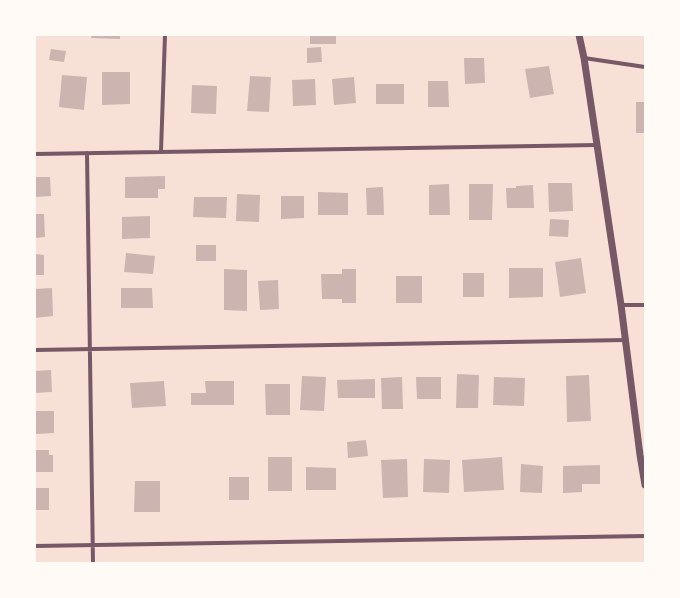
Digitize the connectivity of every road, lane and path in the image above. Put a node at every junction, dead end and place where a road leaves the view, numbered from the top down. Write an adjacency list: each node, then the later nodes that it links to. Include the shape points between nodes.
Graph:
1 (165, 35): 6 (street)
2 (579, 35): 3 (street)
3 (584, 58): 4 (street); 5 (street)
4 (645, 67)
5 (598, 144): 6 (street); 9 (street)
6 (161, 151): 7 (street)
7 (87, 153): 8 (street); 12 (street)
8 (35, 154)
9 (621, 305): 10 (street); 11 (street)
10 (645, 305)
11 (626, 340): 12 (street); 14 (street)
12 (89, 349): 13 (street); 16 (street)
13 (35, 350)
14 (645, 485)
15 (645, 536): 16 (street)
16 (93, 545): 17 (street); 18 (street)
17 (35, 546)
18 (93, 563)

